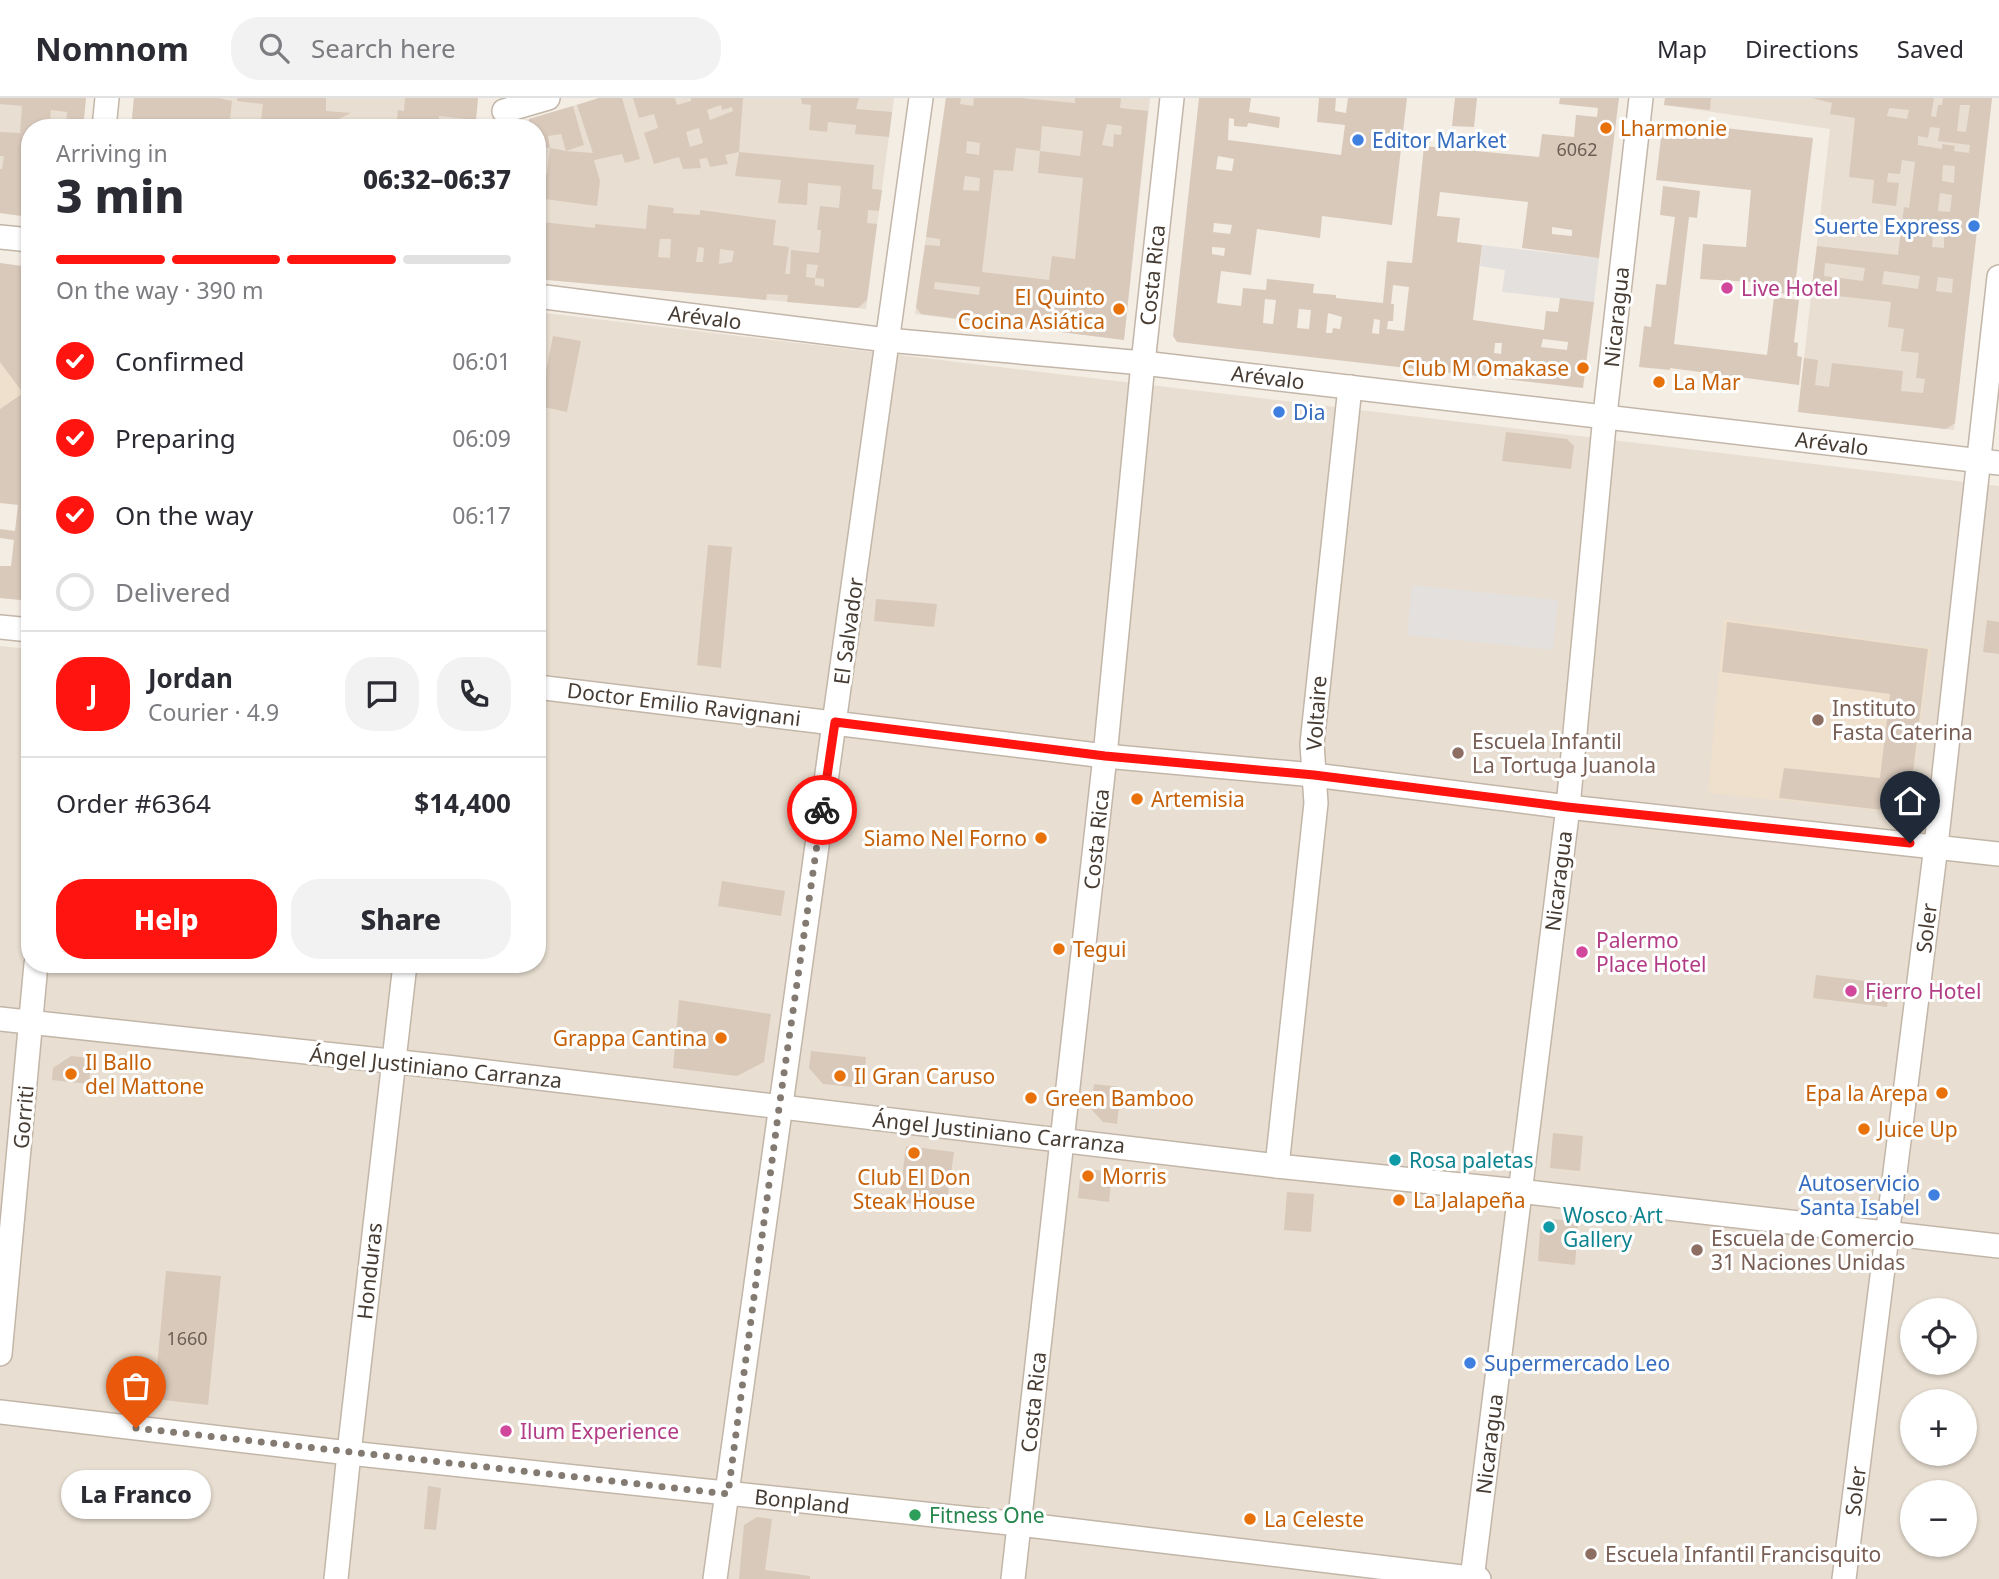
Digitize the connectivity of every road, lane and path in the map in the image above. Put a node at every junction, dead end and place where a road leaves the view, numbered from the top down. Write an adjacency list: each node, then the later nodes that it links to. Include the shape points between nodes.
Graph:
1 (107, 98): 7 (street)
2 (548, 98): 6 (street)
3 (920, 98): 12 (street, El Salvador)
4 (1172, 98): 13 (street, Costa Rica)
5 (1641, 98): 15 (street, Nicaragua)
6 (503, 112)
7 (105, 119)
8 (0, 237): 9 (street)
9 (21, 239)
10 (1999, 276): 16 (street, Soler)
11 (546, 297): 12 (street, Arévalo)
12 (887, 340): 13 (street, Arévalo); 20 (street, El Salvador)
13 (1143, 363): 14 (street, Arévalo); 21 (street, Costa Rica)
14 (1350, 387): 15 (street, Arévalo); 22 (street, Voltaire, via 1312,744)
15 (1605, 415): 16 (street, Arévalo); 23 (street, Nicaragua)
16 (1989, 462): 24 (street, Soler)
17 (0, 627): 18 (street)
18 (21, 629)
19 (546, 688): 20 (street, Doctor Emilio Ravignani)
20 (835, 722): 21 (street, Doctor Emilio Ravignani); 31 (street, El Salvador)
21 (1105, 756): 22 (street, Doctor Emilio Ravignani); 32 (street, Costa Rica)
22 (1314, 775): 23 (street, Doctor Emilio Ravignani); 33 (street, Voltaire, via 1316,803)
23 (1567, 807): 24 (street, Doctor Emilio Ravignani); 34 (street, Nicaragua)
24 (1936, 846): 25 (street, Doctor Emilio Ravignani); 35 (street, Soler)
25 (1999, 853)
26 (35, 973): 29 (street, Gorriti)
27 (404, 973): 30 (street, Honduras)
28 (0, 1019): 29 (street, Ángel Justiniano Carranza)
29 (32, 1022): 30 (street, Ángel Justiniano Carranza); 37 (street, Gorriti)
30 (393, 1062): 31 (street, Ángel Justiniano Carranza); 39 (street, Honduras)
31 (779, 1108): 32 (street, Ángel Justiniano Carranza); 40 (street, El Salvador)
32 (1062, 1139): 33 (street, Ángel Justiniano Carranza); 41 (street, Costa Rica)
33 (1277, 1166): 34 (street, Ángel Justiniano Carranza)
34 (1520, 1191): 35 (street, Ángel Justiniano Carranza); 45 (street, Nicaragua)
35 (1888, 1234): 36 (street, Ángel Justiniano Carranza); 47 (street, Soler)
36 (1999, 1246)
37 (0, 1353)
38 (0, 1412): 39 (street, Bonpland)
39 (349, 1453): 40 (street, Bonpland); 42 (street, Honduras)
40 (728, 1494): 41 (street, Bonpland); 43 (street, El Salvador)
41 (1019, 1524): 44 (street, Costa Rica); 45 (street, Bonpland)
42 (337, 1579)
43 (715, 1579)
44 (1013, 1579)
45 (1472, 1579): 46 (street, Bonpland)
46 (1479, 1579)
47 (1844, 1579)

